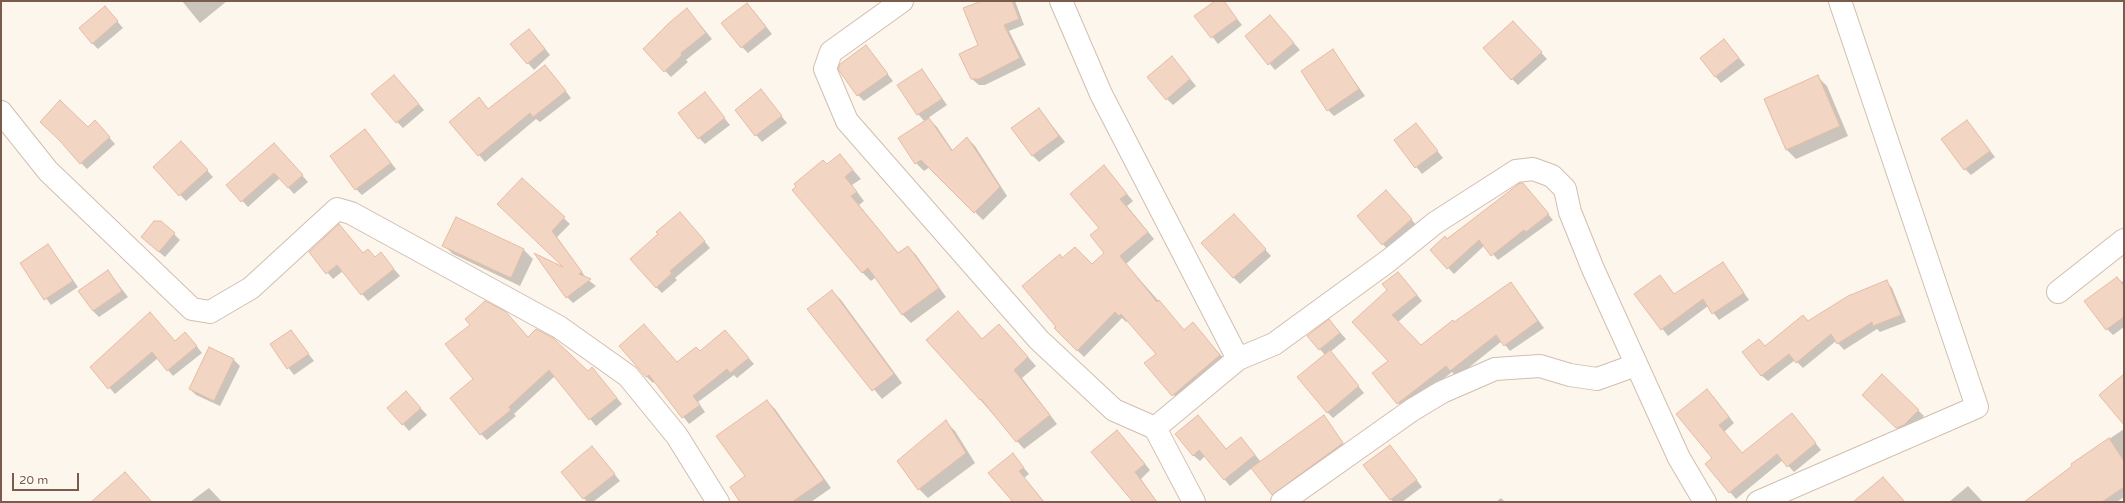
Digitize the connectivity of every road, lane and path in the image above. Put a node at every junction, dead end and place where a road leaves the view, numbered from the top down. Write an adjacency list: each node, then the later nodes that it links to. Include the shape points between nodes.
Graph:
1 (902, 1): 9 (street, via 831,52 825,69 847,121 1039,340 1114,410)
2 (1061, 1): 7 (street, via 1101,94)
3 (1840, 1): 14 (street, via 1977,407)
4 (1, 112): 10 (street, via 48,171 192,309 210,312 251,288 337,209 350,213 559,327 628,376 677,436)
5 (2124, 240): 6 (street)
6 (2058, 292)
7 (1238, 359): 8 (street, via 1274,344 1388,261 1435,223 1478,194 1516,171 1533,169 1552,176 1565,190 1583,247); 9 (street)
8 (1636, 364): 12 (street, via 1597,379 1540,366 1494,369 1442,392 1412,410); 13 (street, via 1680,458)
9 (1155, 428): 11 (street)
10 (718, 502)
11 (1194, 502)
12 (1282, 502)
13 (1705, 502)
14 (1758, 502)

